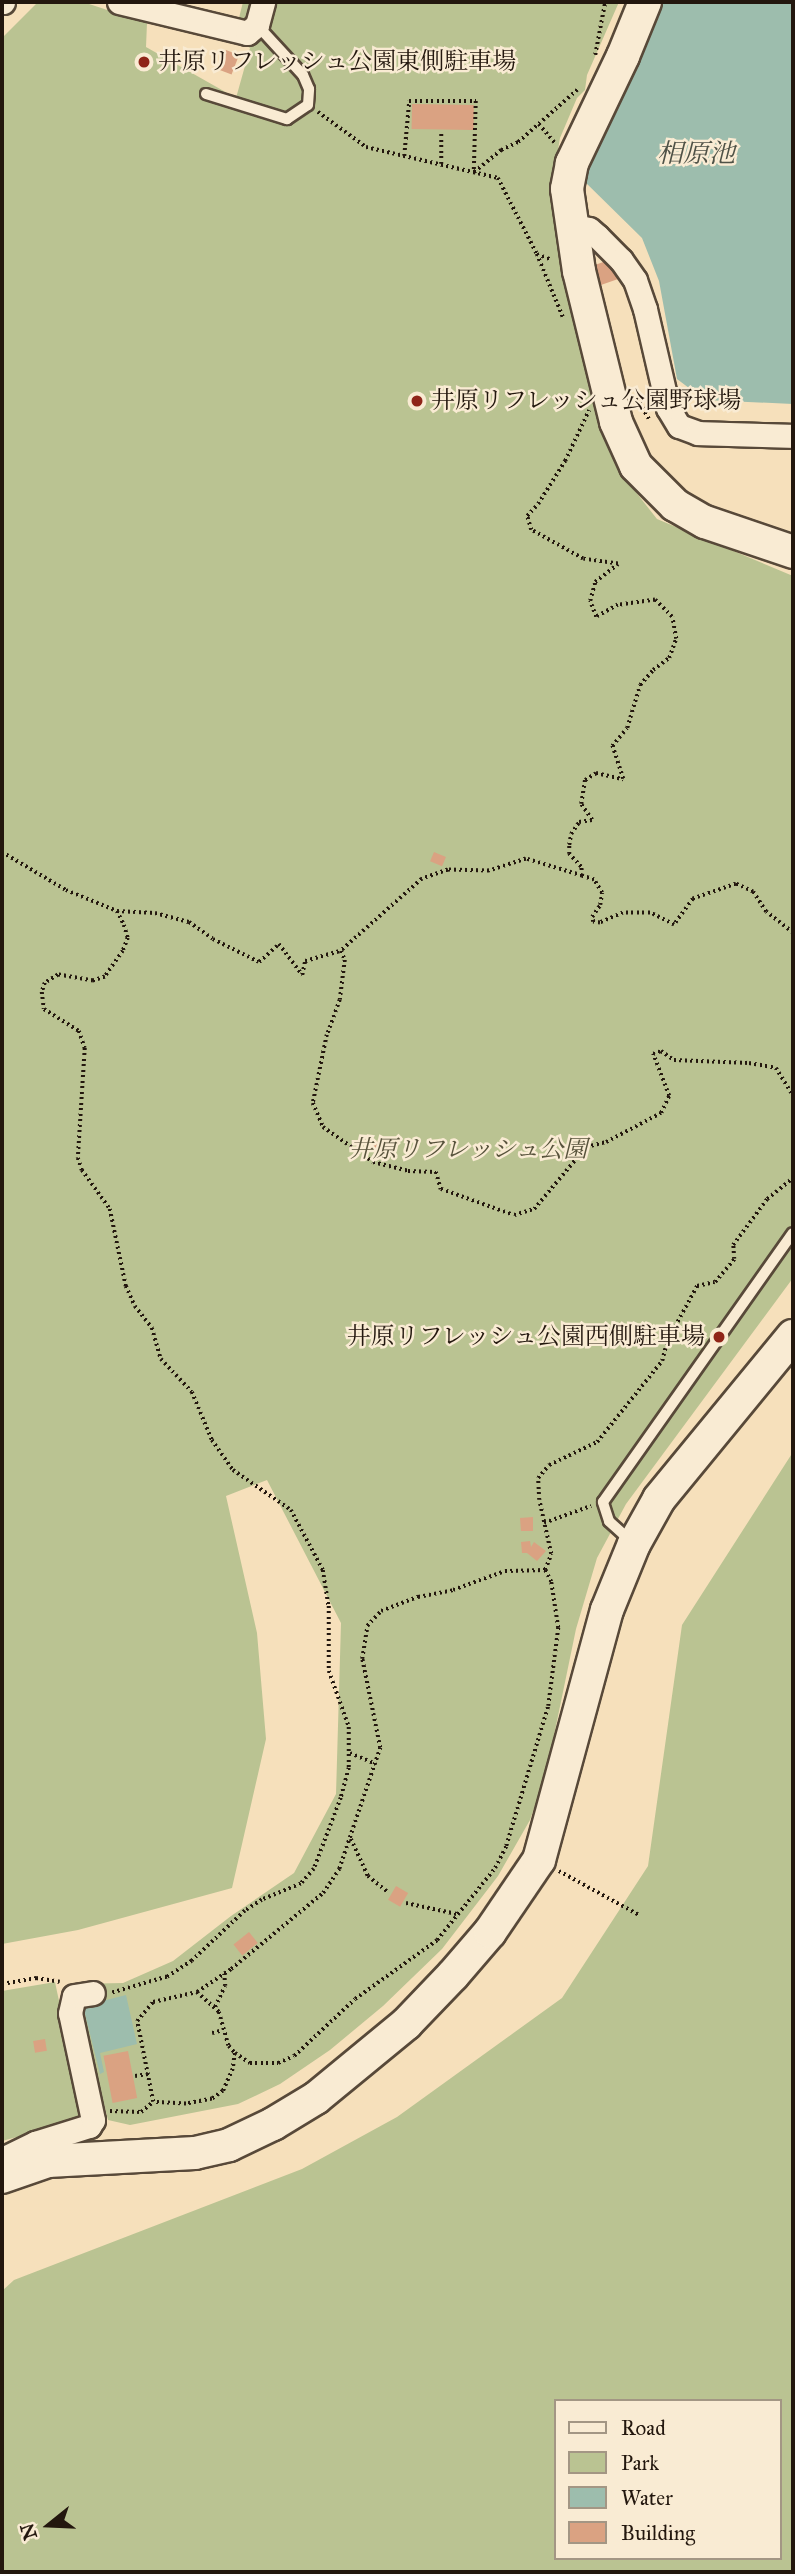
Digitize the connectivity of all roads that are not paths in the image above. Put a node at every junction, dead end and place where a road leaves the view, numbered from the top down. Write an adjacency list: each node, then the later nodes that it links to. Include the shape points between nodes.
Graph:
1 (118, 2): 4 (street, via 247,33)
2 (263, 2): 4 (street)
3 (645, 2): 6 (street, via 572,163 567,189)
4 (257, 25): 5 (lane, via 303,75 309,89 308,105 288,119)
5 (206, 94)
6 (570, 225): 7 (street, via 589,229 635,280 668,408 679,426 698,433); 8 (street, via 617,422 636,466 675,505 705,522)
7 (793, 436)
8 (793, 552)
9 (793, 1233): 11 (lane, via 603,1502 609,1521)
10 (793, 1336): 11 (street, via 659,1499)
11 (634, 1544): 14 (street, via 607,1610 539,1860 490,1932 406,2024 316,2098 229,2145 195,2153 48,2161)
12 (83, 1995): 13 (street, via 70,2013 93,2120 89,2126)
13 (2, 2159)
14 (2, 2177)

